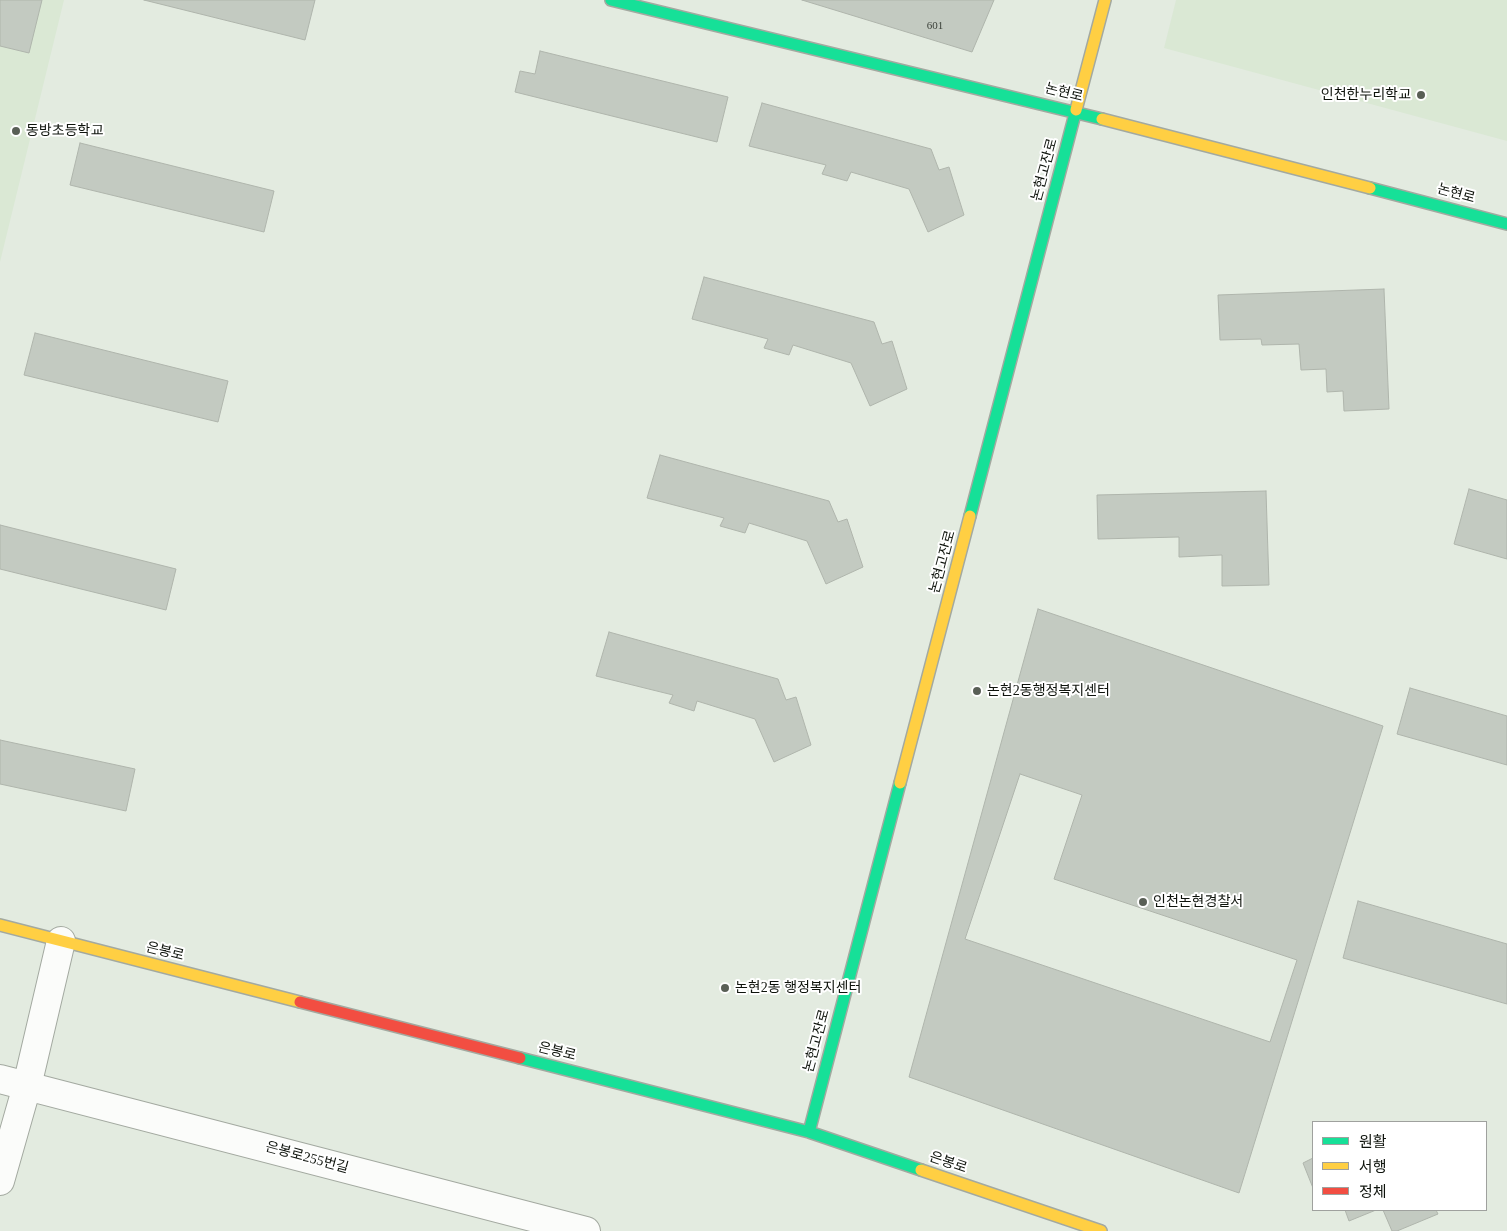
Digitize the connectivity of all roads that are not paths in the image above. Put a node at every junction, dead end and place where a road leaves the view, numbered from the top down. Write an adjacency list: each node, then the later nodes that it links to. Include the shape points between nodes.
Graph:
1 (612, 0): 3 (main road, 논현로)
2 (1105, 0): 3 (main road, 논현고잔로)
3 (1076, 112): 4 (main road, 논현로); 9 (main road, 논현고잔로)
4 (1507, 224)
5 (0, 925): 6 (main road, 은봉로)
6 (61, 941): 8 (street); 9 (main road, 은봉로)
7 (0, 1079): 8 (street, 은봉로255번길)
8 (27, 1086): 10 (street); 11 (street, 은봉로255번길)
9 (809, 1132): 12 (main road, 은봉로)
10 (0, 1181)
11 (586, 1231)
12 (1101, 1231)

